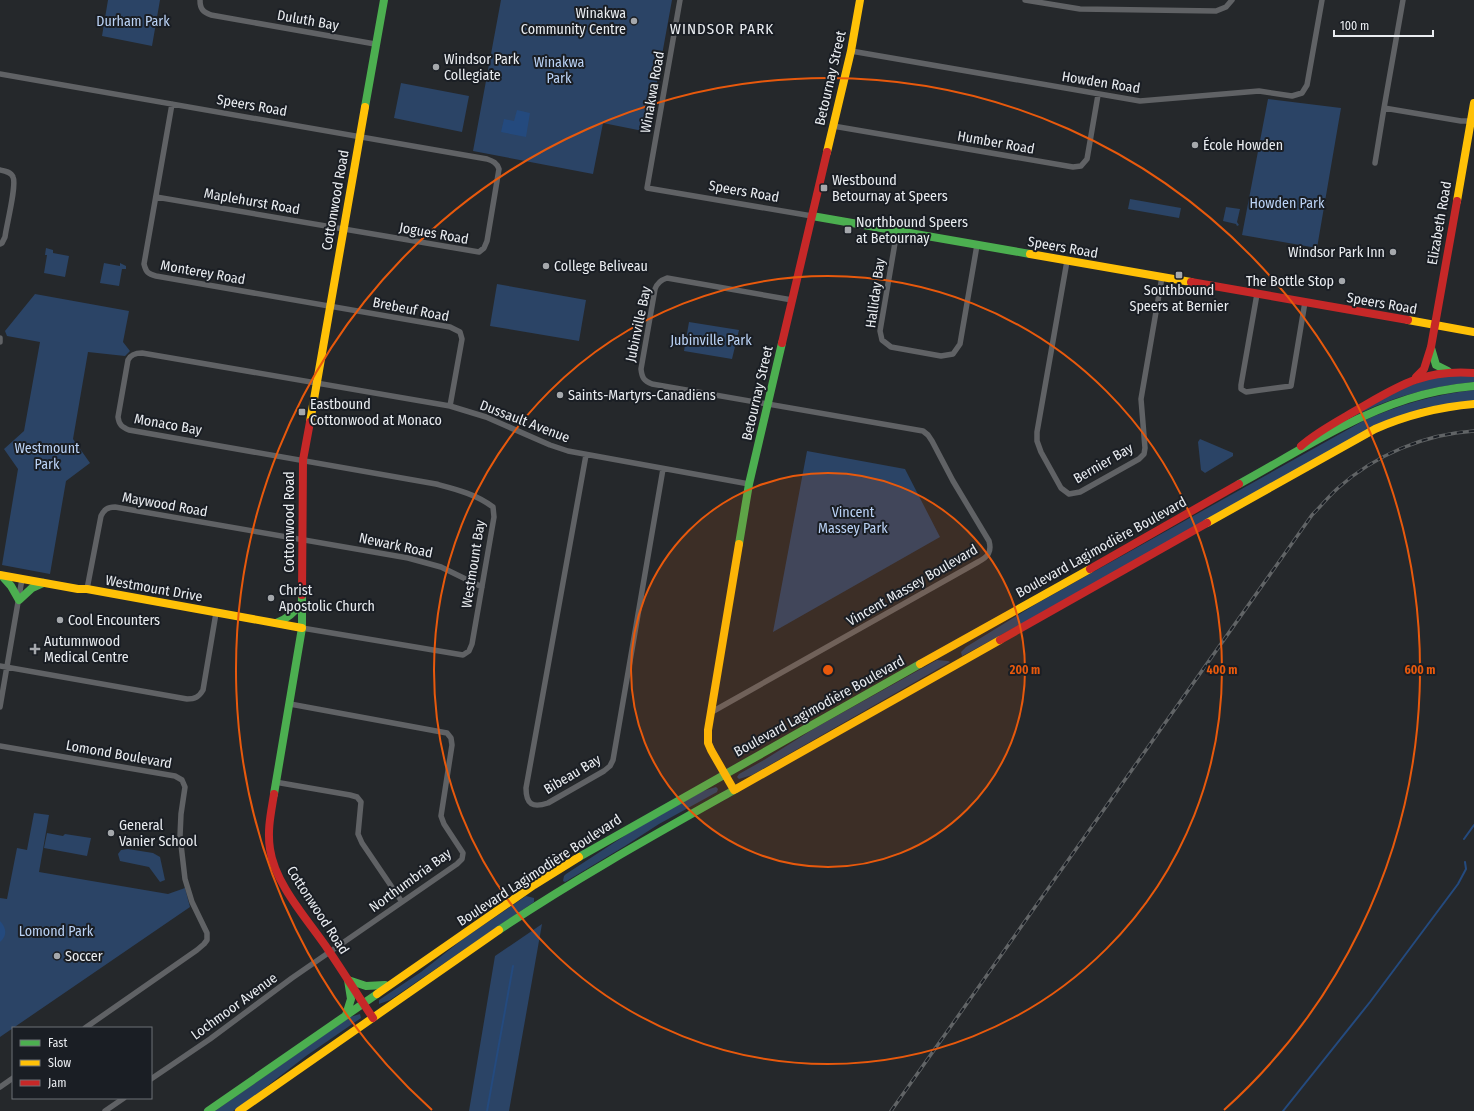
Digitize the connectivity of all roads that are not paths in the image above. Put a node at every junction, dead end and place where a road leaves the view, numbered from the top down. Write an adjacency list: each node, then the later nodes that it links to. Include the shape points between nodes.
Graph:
1 (200, 0): 9 (street, Duluth Bay, via 201,8 211,15)
2 (384, 0): 9 (main road, Cottonwood Road)
3 (680, 0): 22 (street, Winakwa Road)
4 (860, 0): 10 (main road, Betournay Street)
5 (1024, 0): 6 (street, via 1080,9 1216,11 1226,7)
6 (1232, 0)
7 (1322, 0): 12 (street, Howden Road, via 1307,85 1302,93 1292,96 1259,91 1140,101)
8 (1403, 0): 15 (street)
9 (375, 44): 18 (main road, Cottonwood Road)
10 (851, 51): 12 (street, Howden Road); 17 (main road, Betournay Street)
11 (0, 74): 14 (street, Speers Road)
12 (1098, 95): 17 (street, Humber Road, via 1087,159 1077,167)
13 (1474, 103): 16 (main road, Elizabeth Road)
14 (172, 104): 18 (street, Speers Road); 23 (street, Monterey Road)
15 (1384, 108): 16 (street); 19 (street)
16 (1472, 121): 35 (main road, Elizabeth Road)
17 (833, 126): 24 (main road, Betournay Street)
18 (360, 136): 20 (street, Speers Road, via 493,160); 25 (main road, Cottonwood Road)
19 (1375, 163)
20 (497, 165): 25 (street, Jogues Road, via 499,173 487,241 484,248 478,252)
21 (0, 170): 27 (street, via 9,172 14,178 14,187 5,237)
22 (647, 188): 24 (street, Speers Road)
23 (156, 196): 25 (street, Maplehurst Road); 34 (street, Monterey Road, via 144,264 150,274)
24 (812, 216): 26 (main road, Speers Road); 32 (main road, Betournay Street)
25 (343, 229): 34 (main road, Cottonwood Road)
26 (897, 231): 28 (main road, Speers Road); 28 (street, Halliday Bay, via 880,331 882,340 891,346 941,356 953,354 960,344)
27 (0, 244)
28 (977, 245): 29 (main road, Speers Road)
29 (1067, 261): 30 (main road, Speers Road); 30 (street, Bernier Bay, via 1037,441 1061,488 1069,494 1080,492 1144,454 1141,399)
30 (1162, 278): 31 (main road, Speers Road)
31 (1257, 294): 33 (main road, Speers Road); 33 (street, via 1241,385 1242,391 1246,392 1291,386)
32 (792, 300): 46 (main road, Betournay Street); 46 (street, Jubinville Bay, via 667,278 658,283 655,289 641,369 646,382)
33 (1305, 302): 35 (main road, Speers Road)
34 (330, 306): 43 (main road, Cottonwood Road); 47 (street, Brebeuf Road, via 450,327 460,332 462,339)
35 (1435, 325): 36 (main road, Speers Road); 39 (main road, Elizabeth Road)
36 (1474, 332)
37 (0, 338): 38 (street)
38 (0, 342)
39 (1431, 347): 40 (main road, via 1436,365); 42 (main road, Elizabeth Road, via 1424,369)
40 (1450, 371): 41 (main road); 42 (main road)
41 (1474, 373)
42 (1414, 379): 49 (main road, via 1315,435)
43 (316, 383): 47 (street, Dussault Avenue); 50 (main road, Cottonwood Road); 50 (street, Monaco Bay, via 137,353 128,360 118,417 122,427 129,430)
44 (1474, 386): 49 (main road, Boulevard Lagimodière Boulevard, via 1425,393 1402,400 1359,418)
45 (1474, 404): 64 (main road, Boulevard Lagimodière Boulevard, via 1435,409 1408,416 1375,430)
46 (767, 405): 52 (main road, Betournay Street); 69 (street, Vincent Massey Boulevard, via 923,431 932,441 989,541 990,553)
47 (450, 406): 48 (street, Dussault Avenue, via 486,417 550,445)
48 (586, 455): 51 (street, Dussault Avenue); 51 (street, Bibeau Bay, via 526,788 528,801 533,805 540,806 561,796 604,771 613,760)
49 (1290, 456): 64 (main road, Boulevard Lagimodière Boulevard)
50 (303, 460): 53 (main road, Cottonwood Road); 57 (street, Westmount Bay, via 436,484 460,490 486,501 493,507 494,517)
51 (663, 469): 52 (street, Dussault Avenue)
52 (749, 484): 69 (main road, Betournay Street)
53 (302, 539): 57 (street, Newark Road, via 429,563); 58 (street, Maywood Road, via 110,507 103,511 101,516); 60 (main road, Cottonwood Road)
54 (1, 575): 55 (main road, Westmount Drive); 59 (main road)
55 (22, 579): 56 (main road, Westmount Drive); 59 (street)
56 (43, 583): 58 (main road, Westmount Drive); 59 (main road, via 32,588)
57 (482, 587): 63 (street, Westmount Bay, via 472,644 469,651 463,655)
58 (87, 589): 61 (main road, Westmount Drive)
59 (19, 600): 66 (street)
60 (302, 602): 62 (main road, via 292,616); 63 (main road, Cottonwood Road)
61 (216, 613): 62 (main road, Westmount Drive); 66 (street, via 203,690 194,699)
62 (276, 623): 63 (main road, Westmount Drive)
63 (302, 628): 67 (main road, Cottonwood Road)
64 (952, 656): 71 (main road, Boulevard Lagimodière Boulevard); 73 (main road, Boulevard Lagimodière Boulevard)
65 (0, 666): 66 (street)
66 (7, 667): 68 (street)
67 (290, 704): 72 (main road, Cottonwood Road); 74 (street, Northumbria Bay, via 447,733 451,738 441,816 463,853 462,859)
68 (0, 707)
69 (710, 713): 71 (main road, Betournay Street, via 708,743)
70 (0, 746): 81 (street, Lomond Boulevard, via 175,776 182,780 185,787 181,814 185,879 192,902 207,933 207,940 197,950)
71 (725, 774): 73 (main road, Betournay Street); 77 (main road, Boulevard Lagimodière Boulevard, via 589,850 541,880)
72 (276, 782): 74 (street, via 357,797 362,808 358,834); 75 (main road, Cottonwood Road, via 268,830 273,863 283,886)
73 (734, 790): 80 (main road, Boulevard Lagimodière Boulevard, via 545,899)
74 (402, 902): 75 (street, Northumbria Bay)
75 (330, 952): 76 (main road, Cottonwood Road); 82 (street, Lochmoor Avenue)
76 (348, 980): 77 (main road, via 369,988); 78 (main road, Cottonwood Road); 79 (main road, via 351,992)
77 (390, 984): 78 (main road, Boulevard Lagimodière Boulevard)
78 (364, 1003): 79 (main road, Boulevard Lagimodière Boulevard); 80 (main road, Cottonwood Road)
79 (346, 1015): 87 (main road, Boulevard Lagimodière Boulevard)
80 (373, 1018): 88 (main road, Boulevard Lagimodière Boulevard)
81 (86, 1027)
82 (152, 1078)
83 (12, 1079): 84 (street)
84 (0, 1087)
85 (123, 1099): 86 (street)
86 (105, 1111)
87 (208, 1111)
88 (239, 1111)

